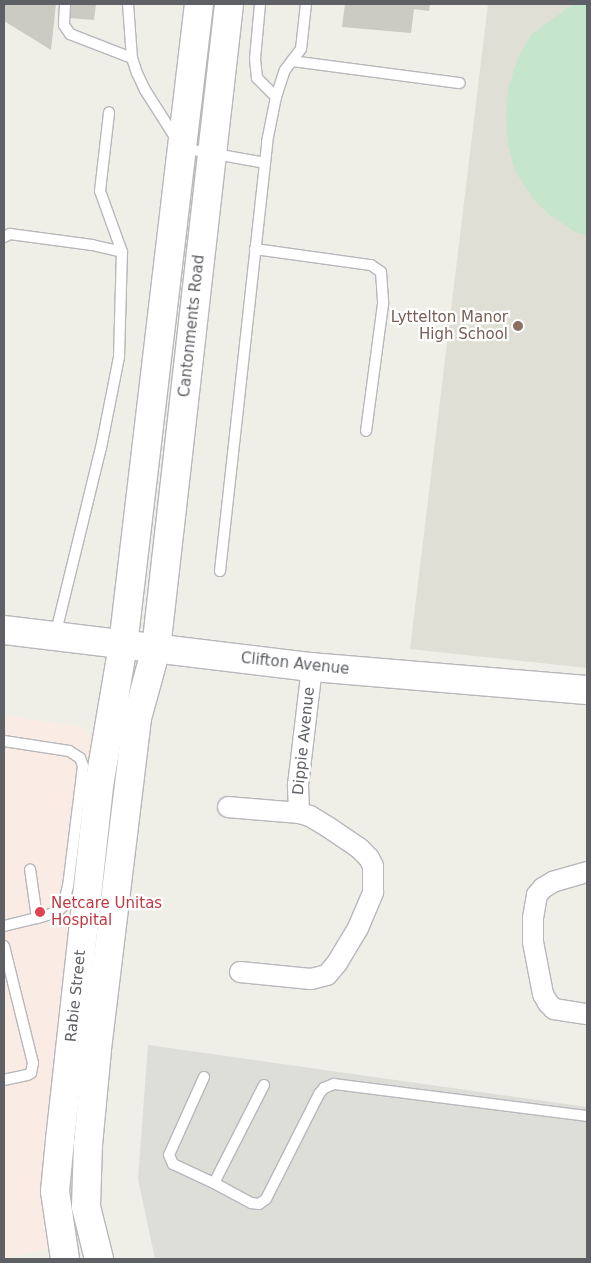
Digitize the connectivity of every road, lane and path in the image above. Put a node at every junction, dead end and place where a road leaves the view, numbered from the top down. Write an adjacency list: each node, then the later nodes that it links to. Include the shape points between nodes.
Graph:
1 (65, 4): 7 (lane, via 64,24 70,34)
2 (128, 4): 7 (lane)
3 (199, 4): 12 (main road, Cantonments Road)
4 (229, 4): 13 (main road, Cantonments Road)
5 (260, 4): 10 (lane, via 254,59 257,78)
6 (306, 4): 8 (lane, via 301,49)
7 (132, 58): 12 (lane, via 145,90)
8 (292, 61): 9 (lane); 10 (lane, via 285,70)
9 (460, 84)
10 (276, 97): 14 (lane)
11 (109, 113): 17 (lane, via 100,191)
12 (182, 148): 13 (lane); 22 (main road, Cantonments Road)
13 (212, 153): 14 (lane); 23 (main road, Cantonments Road)
14 (265, 163): 16 (lane)
15 (4, 237): 17 (lane, via 10,234)
16 (255, 249): 18 (lane, via 371,265 381,272 383,304); 19 (lane)
17 (122, 252): 21 (lane, via 119,357 101,448)
18 (366, 432)
19 (220, 570)
20 (4, 630): 21 (main road, Clifton Avenue)
21 (55, 637): 22 (main road, Clifton Avenue)
22 (123, 645): 23 (main road, Clifton Avenue); 41 (main road, Rabie Street, via 100,780 58,1157 55,1190)
23 (156, 649): 24 (main road, Clifton Avenue); 42 (main road, Rabie Street, via 137,718 88,1145 86,1207)
24 (312, 667): 25 (main road, Clifton Avenue); 28 (street, Dippie Avenue, via 298,785)
25 (587, 690)
26 (4, 741): 31 (lane, via 69,752 80,758 83,766 63,906 57,912)
27 (228, 807): 28 (street)
28 (299, 813): 34 (street, Dippie Avenue, via 328,827 369,858 373,866 373,892 367,910 332,970 322,977 311,979)
29 (30, 869): 31 (lane)
30 (587, 872): 35 (street, via 542,888 537,895 533,918 533,942 543,994 554,1009)
31 (36, 918): 32 (lane)
32 (4, 926)
33 (4, 946): 37 (lane, via 33,1064 31,1073)
34 (240, 972)
35 (587, 1014)
36 (204, 1077): 40 (lane, via 169,1155 173,1164)
37 (4, 1080)
38 (264, 1085): 40 (lane)
39 (587, 1116): 40 (lane, via 334,1084 319,1094 266,1199 259,1204 251,1203)
40 (214, 1183)
41 (65, 1259)
42 (99, 1259)

